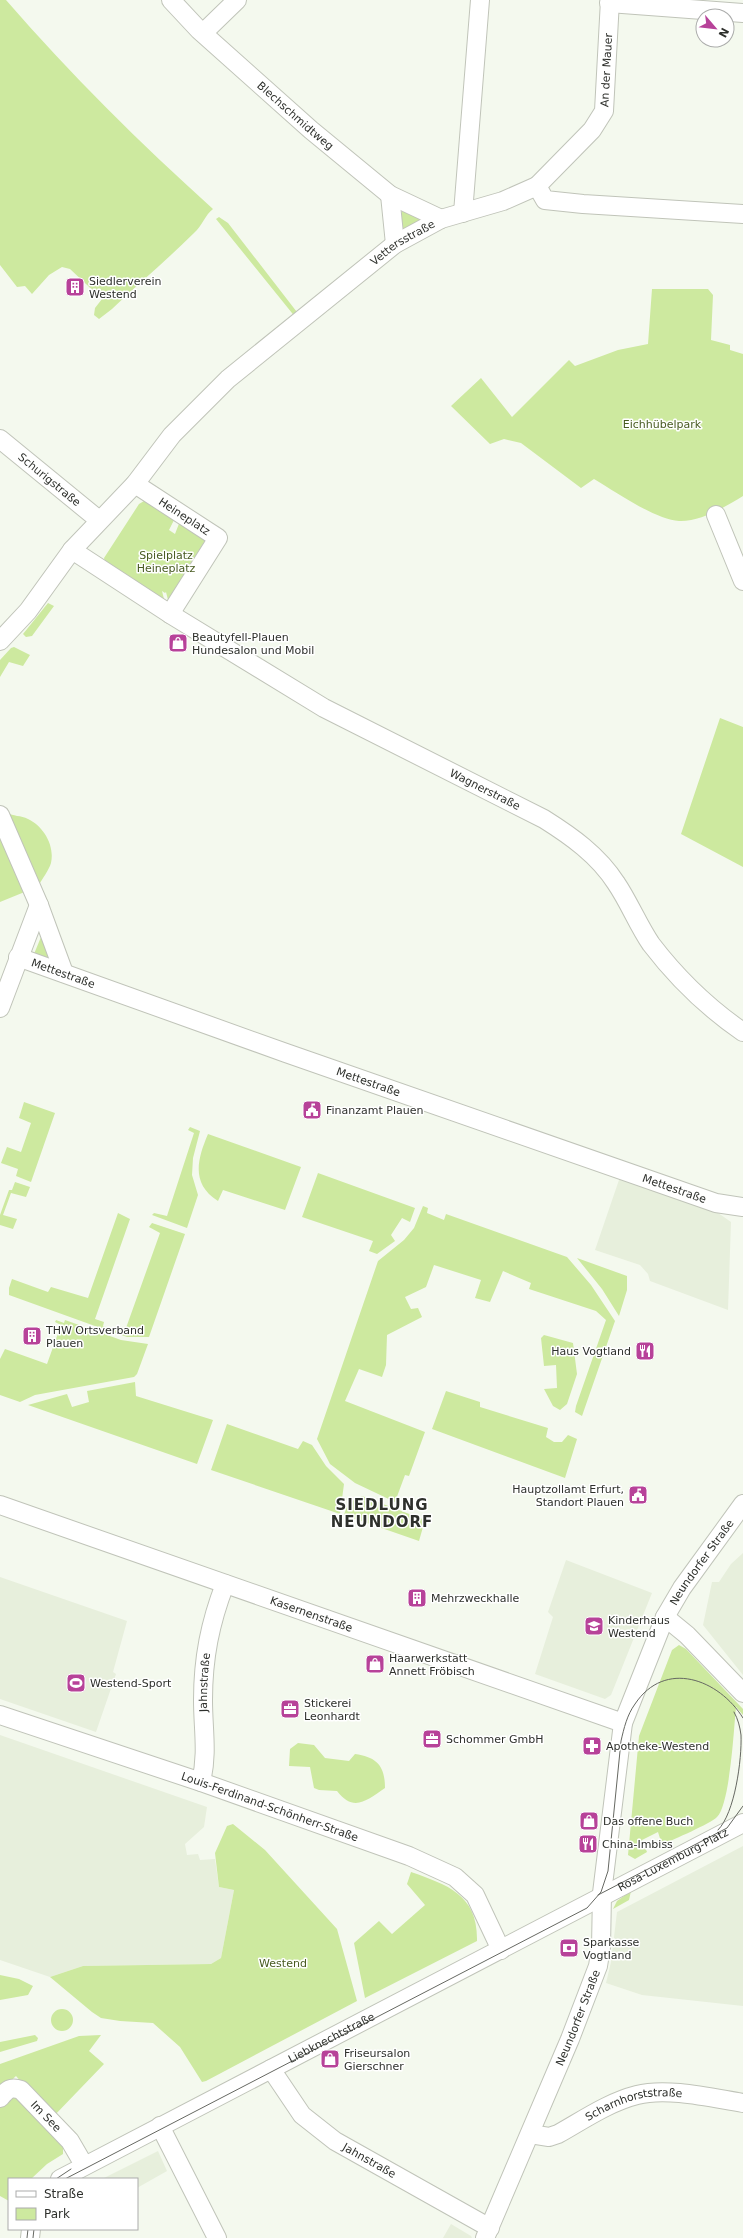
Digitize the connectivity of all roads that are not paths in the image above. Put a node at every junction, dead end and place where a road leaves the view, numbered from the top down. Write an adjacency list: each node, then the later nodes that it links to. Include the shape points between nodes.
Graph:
1 (171, 0): 6 (street, Blechschmidtweg)
2 (237, 0): 6 (street)
3 (480, 0): 9 (street)
4 (610, 1): 5 (street); 7 (street, An der Mauer, via 604,111 592,130)
5 (742, 9)
6 (203, 33): 8 (street, Blechschmidtweg, via 311,130)
7 (537, 186): 9 (street, Vettersstraße, via 502,201); 10 (street, via 545,200)
8 (390, 195): 11 (street, Blechschmidtweg); 12 (street)
9 (463, 213): 11 (street, Vettersstraße)
10 (743, 214)
11 (441, 219): 12 (street, Vettersstraße)
12 (395, 244): 14 (street, Vettersstraße, via 228,379 172,435)
13 (0, 439): 16 (street, Schurigstraße)
14 (135, 484): 16 (street); 19 (street, Heineplatz, via 218,538)
15 (716, 515): 18 (street)
16 (100, 520): 17 (street)
17 (72, 550): 19 (street); 20 (street, via 28,611)
18 (743, 582)
19 (170, 614): 26 (street, Wagnerstraße, via 324,708 563,830 600,862 616,882 651,943 675,972 725,1020)
20 (0, 641)
21 (0, 816): 22 (street)
22 (39, 905): 23 (street); 24 (street)
23 (18, 957): 24 (street, Mettestraße); 25 (street)
24 (64, 973): 27 (street, Mettestraße, via 708,1200)
25 (0, 1008)
26 (743, 1032)
27 (743, 1207)
28 (743, 1504): 31 (street, Neundorfer Straße, via 682,1588)
29 (0, 1505): 30 (street, Kasernenstraße)
30 (225, 1584): 34 (street, Kasernenstraße); 35 (street, Jahnstraße, via 213,1614 204,1664 206,1755)
31 (665, 1617): 32 (street, via 687,1635); 34 (street, Neundorfer Straße)
32 (743, 1693)
33 (0, 1715): 35 (street, Louis-Ferdinand-Schönherr-Straße)
34 (623, 1723): 37 (street, Neundorfer Straße)
35 (201, 1782): 38 (street, Louis-Ferdinand-Schönherr-Straße, via 409,1856 455,1877 474,1895)
36 (743, 1822): 37 (street, Rosa-Luxemburg-Platz)
37 (602, 1896): 38 (street, Liebknechtstraße); 43 (street, Neundorfer Straße, via 601,1947 594,1980)
38 (501, 1950): 39 (street, Liebknechtstraße)
39 (271, 2069): 42 (street, Liebknechtstraße); 46 (street, Jahnstraße, via 302,2115 335,2141)
40 (0, 2098): 44 (street, Im See, via 9,2089 20,2090 70,2141)
41 (743, 2103): 43 (street, Scharnhorststraße, via 666,2093 638,2095 617,2102 558,2134 545,2137)
42 (160, 2126): 44 (street, Liebknechtstraße); 47 (street)
43 (530, 2134): 46 (street, Neundorfer Straße)
44 (84, 2165): 45 (street, Liebknechtstraße)
45 (62, 2178)
46 (487, 2233)
47 (218, 2238)

